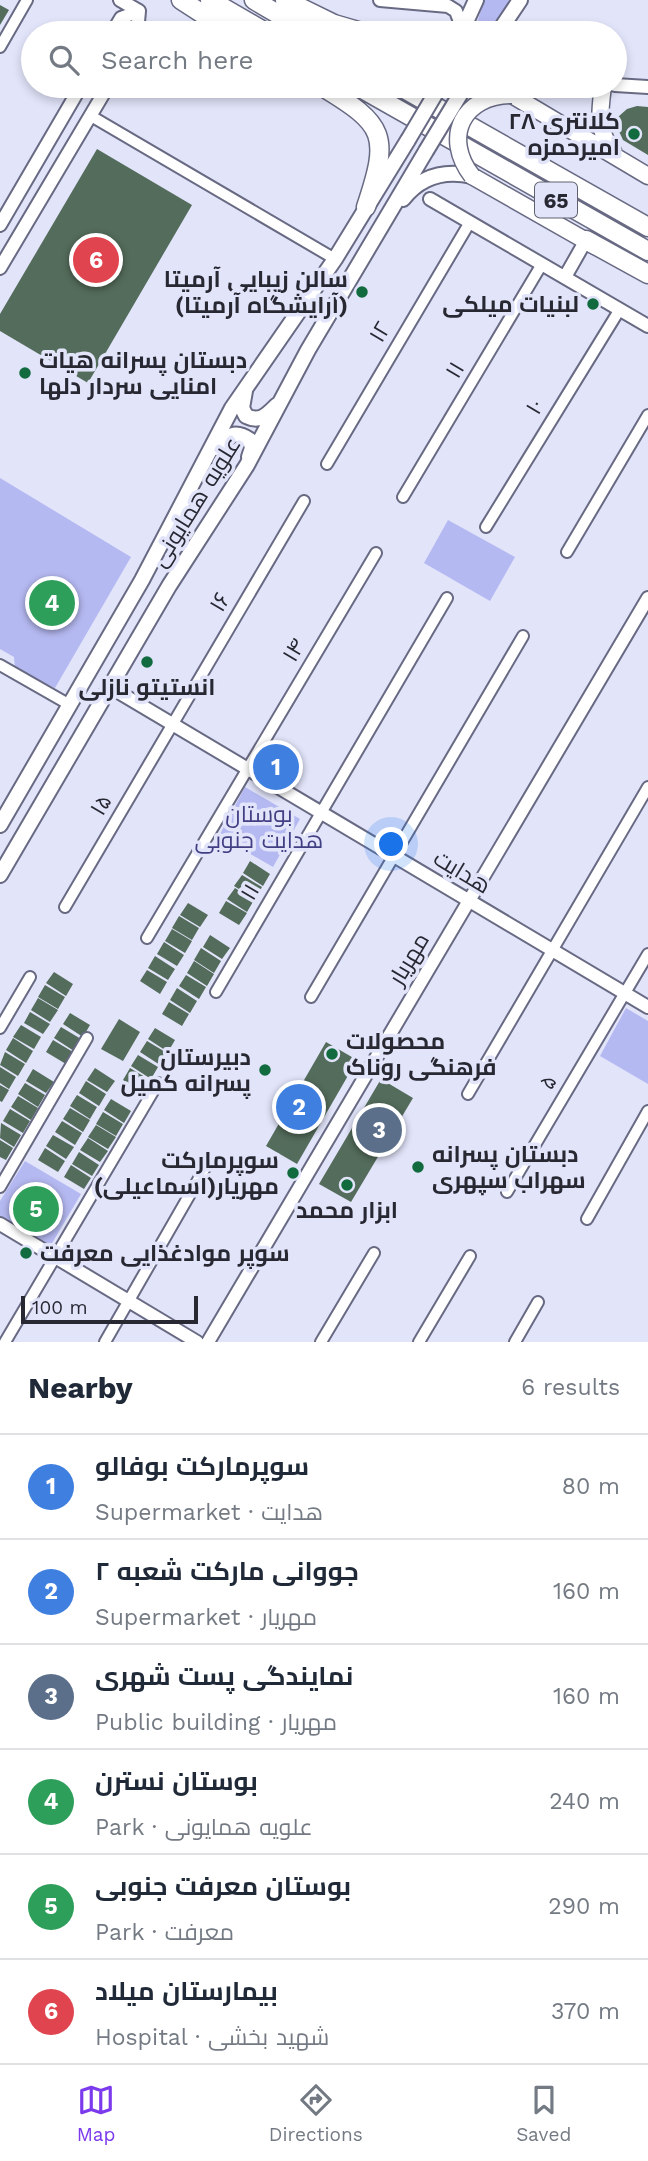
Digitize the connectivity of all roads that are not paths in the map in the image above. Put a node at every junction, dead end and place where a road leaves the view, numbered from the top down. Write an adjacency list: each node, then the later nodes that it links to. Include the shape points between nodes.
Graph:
1 (27, 0): 22 (street)
2 (120, 0): 10 (street)
3 (181, 0): 14 (highway)
4 (210, 0): 15 (highway)
5 (254, 0): 16 (highway)
6 (285, 0): 17 (highway)
7 (380, 0): 18 (street, via 448,6 456,11)
8 (476, 0): 19 (main road)
9 (520, 0): 11 (main road)
10 (139, 11): 12 (street); 13 (street)
11 (508, 18): 20 (main road); 21 (street)
12 (119, 21)
13 (138, 21)
14 (214, 21)
15 (246, 21)
16 (290, 21)
17 (328, 21)
18 (459, 21)
19 (467, 21)
20 (506, 21)
21 (508, 21)
22 (0, 47)
23 (627, 86): 24 (street)
24 (648, 87)
25 (74, 98): 43 (street)
26 (101, 98): 35 (street)
27 (339, 98): 40 (highway, via 371,120 378,134 382,154)
28 (378, 98): 46 (highway, 65)
29 (420, 98): 44 (highway, 65)
30 (433, 98): 40 (main road, علویه همایونی, bridge)
31 (458, 98): 41 (main road, علویه همایونی, bridge)
32 (495, 98): 37 (main road, bridge, via 483,100 462,121 458,150)
33 (517, 98): 36 (main road, bridge)
34 (602, 98): 36 (main road, via 600,129)
35 (91, 116): 47 (street); 49 (street)
36 (616, 155): 38 (main road)
37 (472, 176): 41 (main road, via 449,173 426,179); 45 (main road)
38 (648, 176)
39 (430, 200): 42 (street)
40 (366, 207): 47 (main road, علویه همایونی)
41 (385, 221): 56 (main road, علویه همایونی)
42 (470, 222): 48 (street); 59 (street, ۱۲)
43 (0, 225)
44 (648, 227)
45 (586, 240): 50 (highway); 51 (street); 52 (main road)
46 (648, 251)
47 (335, 259): 55 (main road, علویه همایونی)
48 (542, 264): 51 (street); 61 (street, ۱۱)
49 (0, 268)
50 (648, 274)
51 (565, 277): 53 (street)
52 (648, 279)
53 (620, 309): 54 (street); 63 (street, ۱۰)
54 (648, 326)
55 (248, 383): 56 (main road, via 243,398 246,416 261,419); 58 (main road, علویه همایونی)
56 (283, 400): 60 (main road, علویه همایونی)
57 (648, 415): 64 (street)
58 (207, 455): 60 (main road, via 225,438 240,433 252,448); 71 (main road, علویه همایونی)
59 (327, 464)
60 (247, 465): 70 (main road, علویه همایونی)
61 (403, 497)
62 (303, 501): 72 (street, ۱۶)
63 (486, 527)
64 (567, 551)
65 (376, 553): 73 (street, ۱۴)
66 (447, 598): 75 (street)
67 (648, 598): 79 (street, مهریار)
68 (523, 636): 77 (street)
69 (0, 664): 71 (street)
70 (110, 687): 72 (street, هدایت); 78 (main road, علویه همایونی)
71 (70, 705): 76 (main road, علویه همایونی)
72 (173, 724): 73 (street, هدایت); 80 (street, ۱۵)
73 (247, 769): 75 (street, هدایت); 81 (street, ۱۴)
74 (648, 788): 82 (street)
75 (320, 813): 77 (street, هدایت); 85 (street, ۱۱)
76 (0, 825)
77 (394, 856): 79 (street, هدایت); 87 (street)
78 (0, 875)
79 (468, 901): 82 (street, هدایت); 107 (street, مهریار)
80 (65, 907)
81 (148, 938)
82 (552, 950): 86 (street, هدایت); 92 (street)
83 (648, 954): 86 (street, ۵)
84 (30, 977): 89 (street)
85 (216, 992)
86 (625, 993): 88 (street, هدایت); 96 (street, ۵)
87 (311, 997)
88 (648, 1007)
89 (0, 1028)
90 (88, 1038): 95 (street)
91 (158, 1083): 101 (street)
92 (468, 1094)
93 (648, 1111): 97 (street)
94 (209, 1161): 102 (street)
95 (0, 1187)
96 (507, 1192)
97 (587, 1219)
98 (0, 1224): 101 (street)
99 (374, 1253): 108 (street)
100 (470, 1256): 109 (street)
101 (55, 1257): 102 (street); 104 (street)
102 (129, 1302): 105 (street); 106 (street)
103 (538, 1303): 110 (street)
104 (5, 1342)
105 (105, 1342)
106 (197, 1342)
107 (208, 1342)
108 (321, 1342)
109 (419, 1342)
110 (515, 1342)

